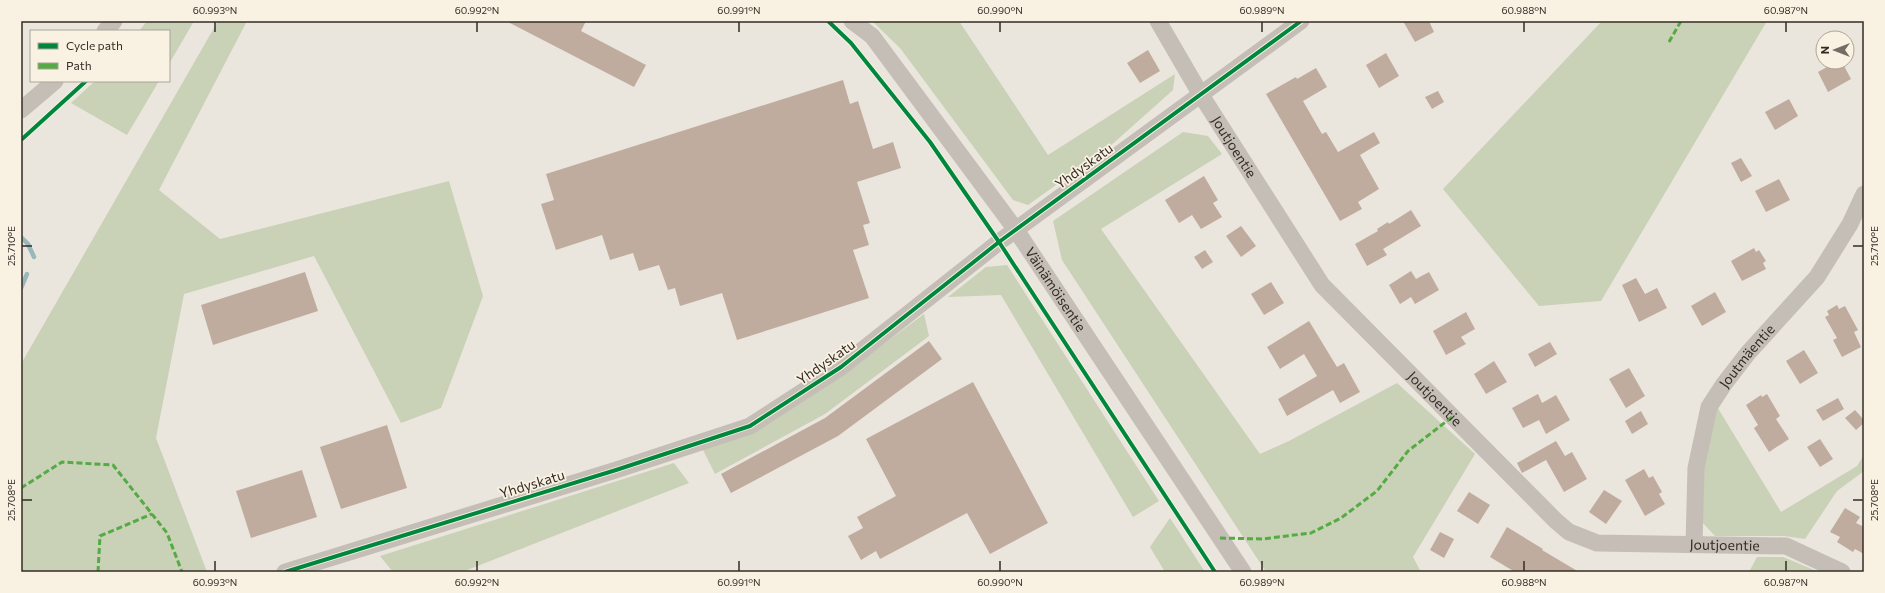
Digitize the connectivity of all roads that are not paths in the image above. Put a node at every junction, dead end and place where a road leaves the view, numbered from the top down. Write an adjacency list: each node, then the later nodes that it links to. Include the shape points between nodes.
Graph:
1 (114, 21): 5 (street)
2 (852, 21): 10 (street, Väinämöisentie, via 872,36)
3 (1158, 21): 7 (street, Joutjoentie)
4 (1301, 21): 7 (street, Yhdyskatu)
5 (106, 30)
6 (54, 82): 8 (street)
7 (1201, 95): 10 (street, Yhdyskatu); 11 (street, Joutjoentie, via 1322,285 1556,521 1569,532 1597,543)
8 (21, 110)
9 (1864, 194): 11 (street, Joutmäentie, via 1850,224 1816,277 1748,353 1709,407 1696,468)
10 (1016, 230): 12 (street, Yhdyskatu, via 841,367 750,426); 13 (street, Väinämöisentie)
11 (1694, 544): 14 (street, Joutjoentie, via 1786,546)
12 (286, 572)
13 (1243, 572)
14 (1842, 572)

